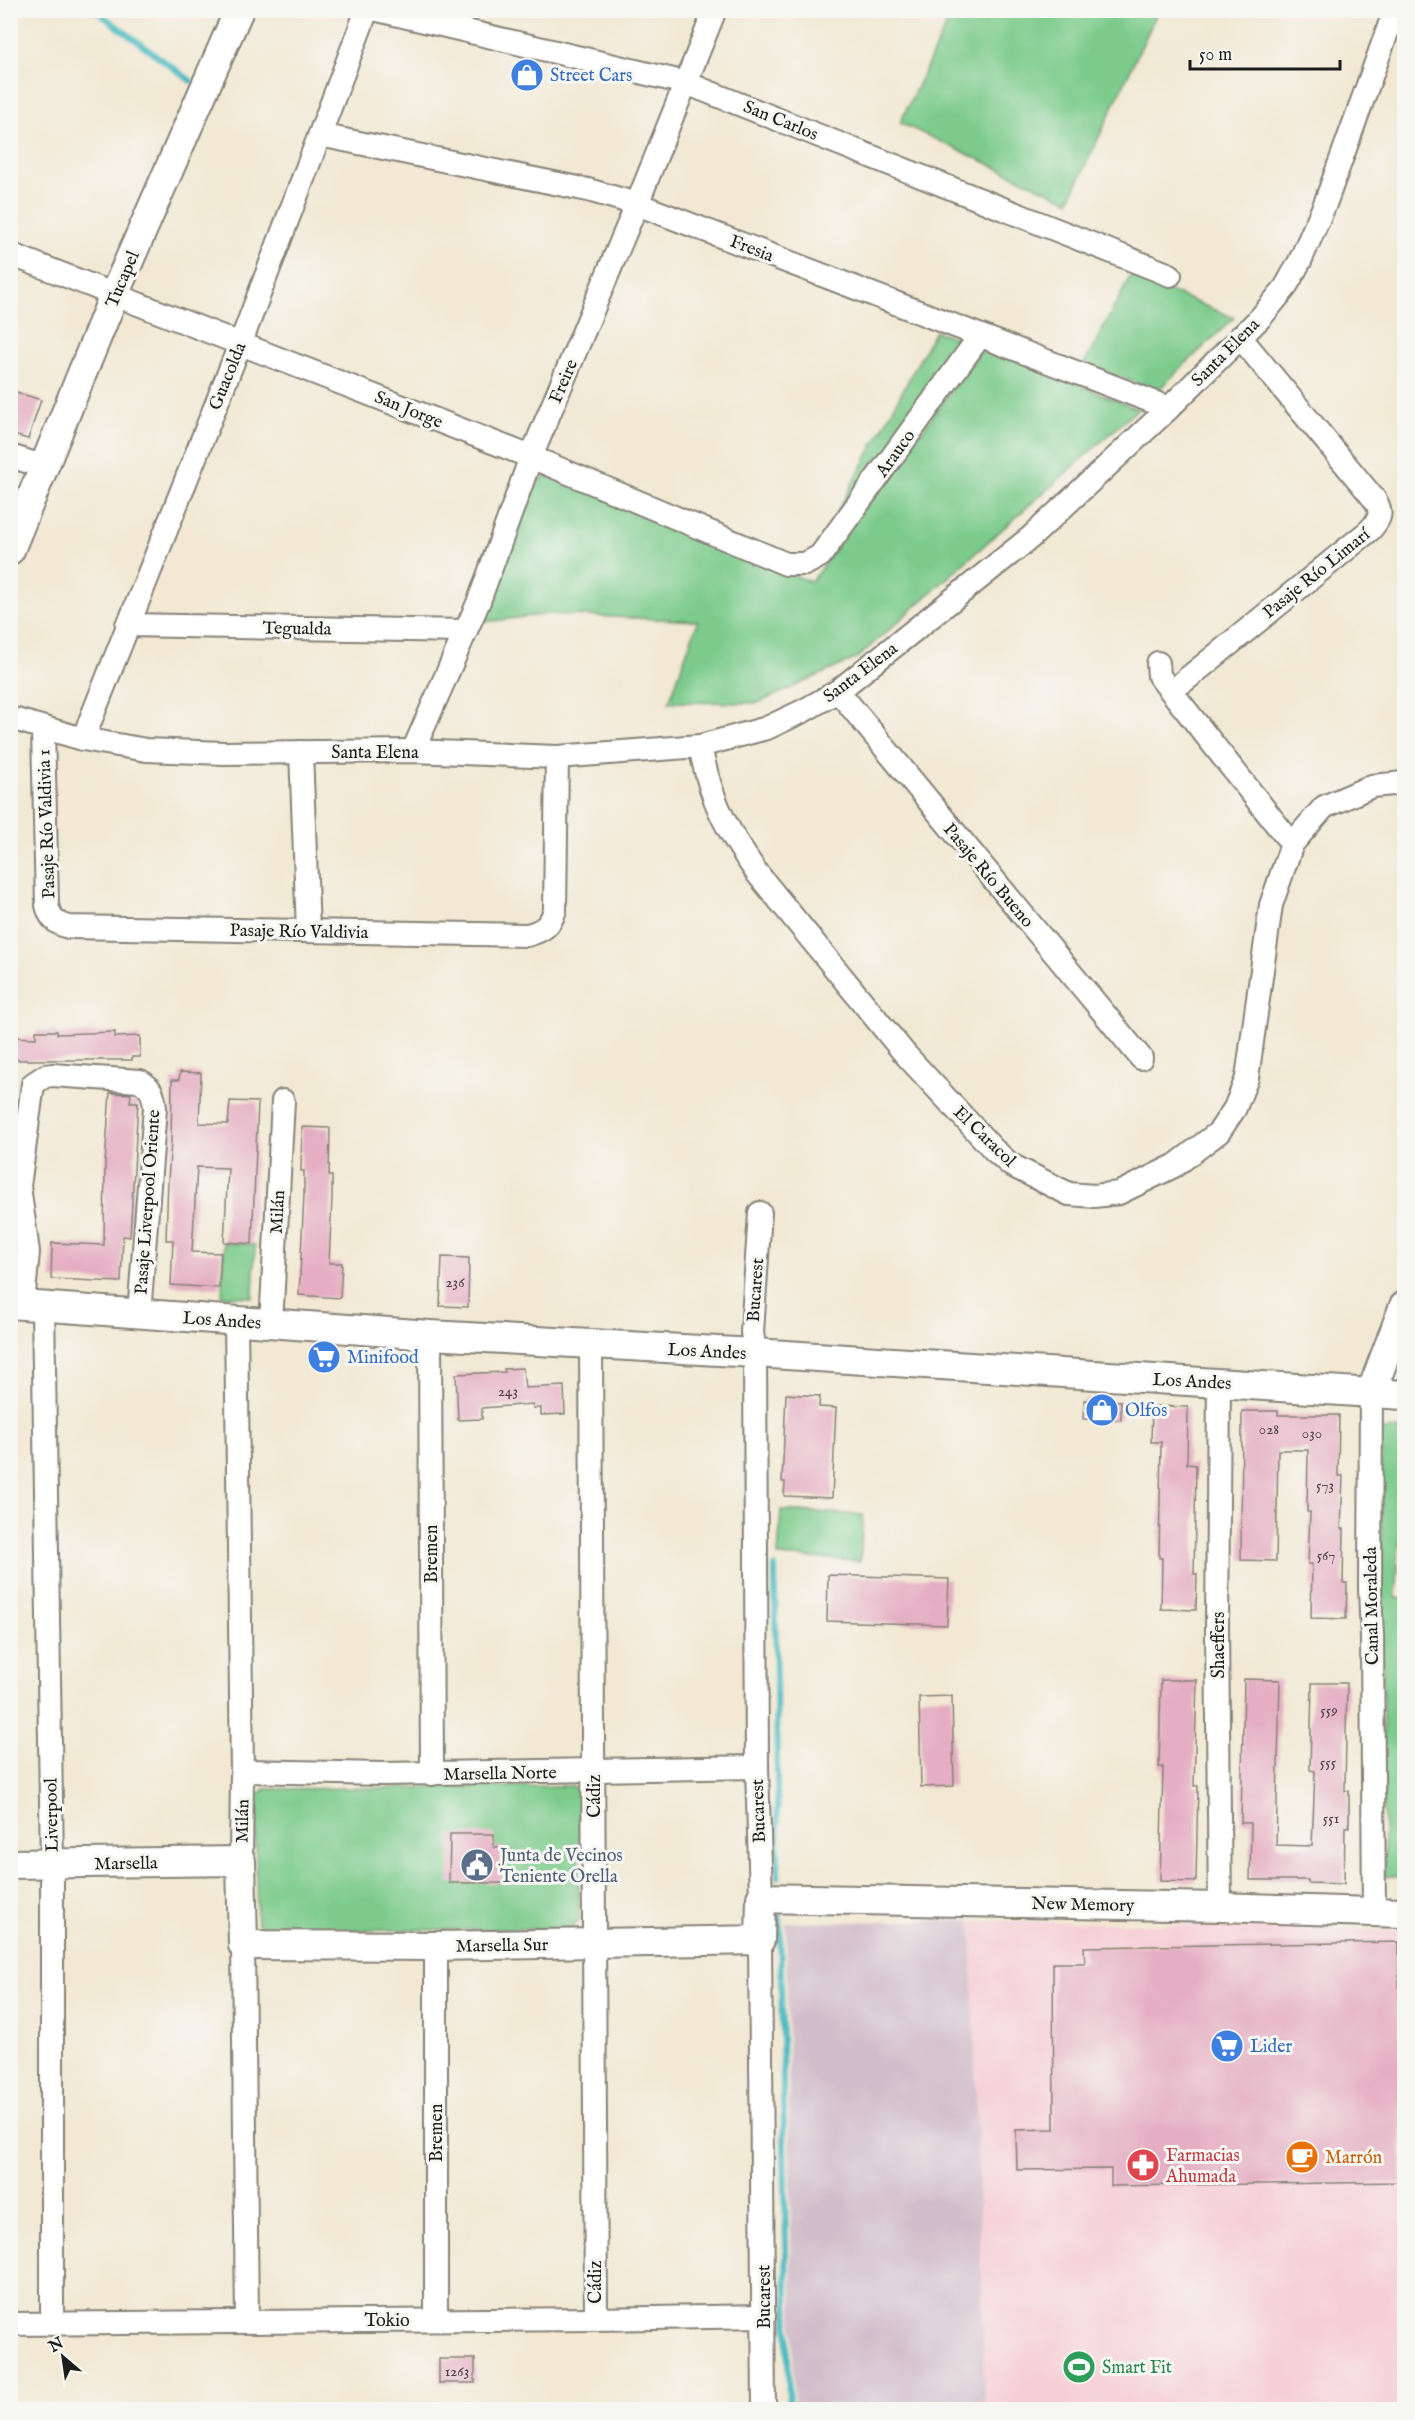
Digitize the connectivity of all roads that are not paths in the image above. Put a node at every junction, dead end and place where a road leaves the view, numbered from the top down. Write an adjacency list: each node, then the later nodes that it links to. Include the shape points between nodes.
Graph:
1 (239, 10): 11 (street, Tucapel)
2 (367, 10): 7 (street, Guacolda)
3 (378, 10): 6 (street, San Carlos)
4 (715, 10): 6 (street, Freire)
5 (1395, 10): 13 (street, Santa Elena, via 1325,204 1300,261 1285,288)
6 (686, 83): 8 (street, Freire); 10 (street, San Carlos)
7 (320, 135): 8 (street, Fresia, via 588,190); 14 (street, Guacolda)
8 (637, 204): 12 (street, Fresia); 17 (street, Freire)
9 (10, 254): 11 (street, San Jorge)
10 (1170, 275)
11 (114, 295): 14 (street, San Jorge); 18 (street, Tucapel)
12 (980, 336): 15 (street, Fresia); 20 (street, Arauco, via 820,556)
13 (1240, 337): 15 (street, Santa Elena); 24 (street, Pasaje Río Limarí, via 1375,500 1380,514 1370,530)
14 (241, 342): 17 (street, San Jorge); 21 (street, Guacolda)
15 (1169, 408): 25 (street, Santa Elena, via 1031,537)
16 (10, 456): 18 (street)
17 (531, 457): 20 (street, San Jorge, via 786,564); 22 (street, Freire)
18 (45, 467): 19 (street, Tucapel)
19 (10, 550)
20 (805, 564)
21 (127, 625): 22 (street, Tegualda); 28 (street, Guacolda)
22 (466, 631): 31 (street, Freire)
23 (1158, 663): 34 (street, via 1159,676)
24 (1183, 682)
25 (838, 691): 29 (street, Santa Elena, via 767,728); 37 (street, Pasaje Río Bueno)
26 (10, 718): 27 (street, Santa Elena)
27 (43, 729): 28 (street, Santa Elena); 35 (street, Pasaje Río Valdivia 1, via 47,905)
28 (83, 739): 30 (street, Santa Elena, via 146,750)
29 (700, 746): 32 (street, Santa Elena); 34 (street, El Caracol, via 707,782 720,815 757,873 912,1061 994,1150 1011,1165 1069,1194 1119,1193 1176,1166 1219,1132 1247,1078 1271,905)
30 (301, 752): 31 (street, Santa Elena); 36 (street)
31 (412, 752): 32 (street, Santa Elena)
32 (558, 757): 36 (street, Pasaje Río Valdivia, via 555,910 546,928 527,935)
33 (1404, 783): 34 (street, El Caracol, via 1372,786 1324,807)
34 (1292, 844)
35 (52, 919): 36 (street, Pasaje Río Valdivia, via 69,927)
36 (308, 931)
37 (1141, 1058)
38 (38, 1080): 41 (street, Liverpool, via 31,1091 19,1186 28,1252); 43 (street, Pasaje Liverpool Oriente, via 52,1075 140,1081 152,1091 155,1108)
39 (283, 1101): 45 (street, Milán)
40 (760, 1213): 48 (street, Bucarest, via 752,1332)
41 (25, 1305): 43 (street, Los Andes); 58 (street, Liverpool)
42 (1404, 1306): 50 (street, Canal Moraleda)
43 (140, 1314): 44 (street, Los Andes)
44 (236, 1321): 45 (street, Los Andes); 53 (street, Milán)
45 (271, 1324): 46 (street, Los Andes)
46 (430, 1335): 47 (street, Los Andes); 55 (street, Bremen)
47 (591, 1345): 48 (street, Los Andes); 54 (street, Cádiz)
48 (755, 1353): 49 (street, Los Andes); 52 (street, Bucarest)
49 (1219, 1382): 50 (street, Los Andes); 60 (street, Shaeffers)
50 (1371, 1393): 51 (street, Los Andes); 61 (street, Canal Moraleda)
51 (1404, 1395)
52 (757, 1767): 54 (street, Marsella Norte); 59 (street, Bucarest)
53 (242, 1771): 55 (street, Marsella Norte); 56 (street, Milán)
54 (595, 1772): 55 (street, Marsella Norte); 64 (street, Cádiz)
55 (432, 1774)
56 (241, 1861): 58 (street, Marsella); 65 (street, Milán)
57 (10, 1864): 58 (street, Marsella)
58 (52, 1864): 72 (street, Liverpool)
59 (761, 1898): 60 (street, New Memory); 63 (street, Bucarest)
60 (1220, 1907): 61 (street, New Memory)
61 (1374, 1912): 62 (street, New Memory)
62 (1404, 1913)
63 (760, 1940): 64 (street, Marsella Sur); 67 (street, Bucarest)
64 (594, 1943): 66 (street, Marsella Sur); 68 (street, Cádiz)
65 (243, 1945): 66 (street, Marsella Sur); 70 (street, Milán)
66 (436, 1946): 69 (street, Bremen)
67 (764, 2316): 68 (street, Tokio); 73 (street, Bucarest)
68 (596, 2319): 69 (street, Tokio)
69 (436, 2320): 70 (street, Tokio)
70 (247, 2321): 72 (street, Tokio)
71 (10, 2324): 72 (street, Tokio)
72 (52, 2324)
73 (764, 2409)

